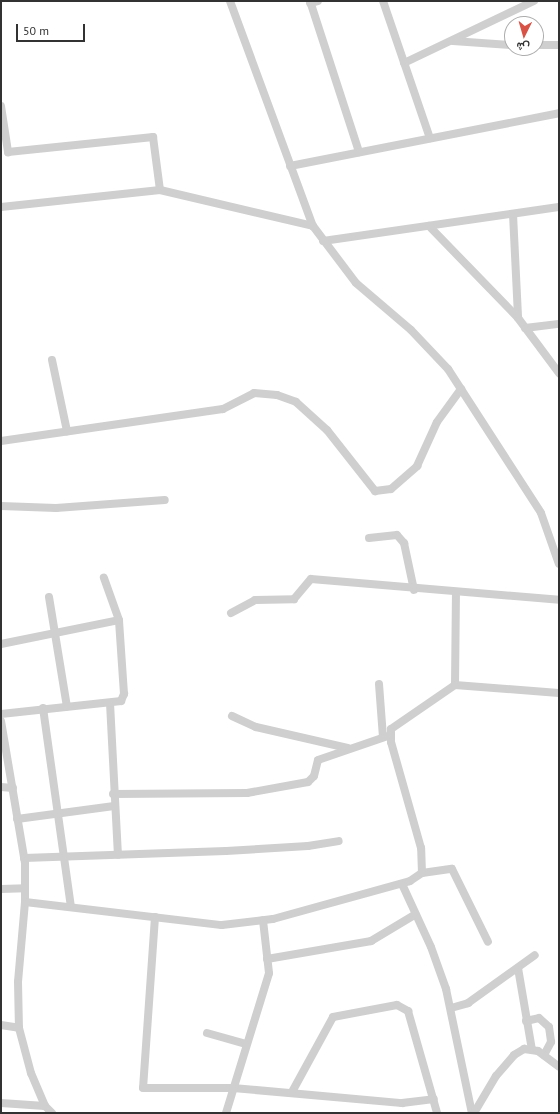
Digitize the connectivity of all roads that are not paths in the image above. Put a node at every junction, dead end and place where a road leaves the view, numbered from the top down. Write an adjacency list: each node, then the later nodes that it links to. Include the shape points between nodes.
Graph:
1 (230, 1): 14 (street)
2 (383, 1): 9 (street)
3 (534, 1): 5 (street)
4 (313, 2): 13 (street)
5 (451, 41): 6 (street); 9 (street)
6 (504, 44)
7 (544, 45): 8 (street)
8 (559, 45)
9 (404, 63): 12 (street)
10 (1, 106): 15 (street, via 8,152 153,137)
11 (559, 114): 12 (street)
12 (430, 138): 13 (street)
13 (359, 152): 14 (street)
14 (290, 166): 19 (street)
15 (160, 190): 16 (street); 19 (street)
16 (1, 207)
17 (559, 207): 18 (street)
18 (513, 214): 20 (street); 22 (street)
19 (313, 226): 21 (street)
20 (429, 226): 21 (street); 22 (street)
21 (323, 241): 27 (street, via 356,283 411,330 448,369)
22 (518, 318): 24 (street)
23 (559, 324): 24 (street)
24 (525, 328): 26 (street)
25 (52, 360): 28 (street)
26 (559, 373)
27 (461, 389): 28 (street, via 437,422 417,466 391,489 375,492 327,430 296,402 277,395 254,393 223,409); 33 (street, via 541,513)
28 (67, 431): 29 (street)
29 (1, 441)
30 (165, 500): 31 (street, via 56,508)
31 (1, 506)
32 (369, 538): 36 (street, via 397,535 404,543)
33 (557, 546): 34 (street)
34 (559, 564)
35 (104, 578): 41 (street)
36 (414, 590): 37 (street); 40 (street, via 311,579 294,599 255,600)
37 (456, 594): 39 (street); 45 (street)
38 (49, 597): 42 (street)
39 (559, 600)
40 (230, 613)
41 (119, 620): 42 (street); 47 (street, via 124,694 121,701)
42 (55, 633): 43 (street); 48 (street)
43 (1, 644)
44 (379, 684): 53 (street)
45 (455, 685): 46 (street); 53 (street, via 391,729)
46 (559, 693)
47 (110, 703): 48 (street); 57 (street)
48 (67, 707): 49 (street)
49 (43, 708): 50 (street); 59 (street)
50 (1, 714)
51 (232, 716): 54 (street, via 256,727)
52 (1, 721): 56 (street)
53 (387, 736): 54 (street); 65 (street, via 421,848)
54 (348, 748): 57 (street, via 318,760 314,776 308,782 248,793)
55 (1, 788): 56 (street)
56 (13, 788): 60 (street)
57 (114, 794): 58 (street)
58 (114, 806): 59 (street); 63 (street)
59 (59, 814): 60 (street); 62 (street)
60 (18, 819): 64 (street)
61 (339, 841): 63 (street, via 301,847)
62 (65, 855): 63 (street); 64 (street); 70 (street)
63 (118, 855)
64 (24, 858): 67 (street)
65 (422, 873): 66 (street); 74 (street, via 452,869)
66 (402, 884): 71 (street); 73 (street)
67 (25, 888): 68 (street); 69 (street)
68 (1, 889)
69 (25, 902): 70 (street); 81 (street, via 18,982)
70 (71, 906): 72 (street)
71 (416, 914): 76 (street, via 371,941); 78 (street, via 431,947)
72 (155, 917): 73 (street, via 222,925); 87 (street, via 143,1088)
73 (262, 920): 76 (street)
74 (488, 942)
75 (535, 955): 77 (street)
76 (267, 959): 83 (street, via 269,973)
77 (518, 968): 78 (street, via 468,1003); 79 (street)
78 (451, 1008): 95 (street, via 458,1058)
79 (526, 1021): 84 (street); 85 (street, via 539,1018 549,1028 552,1042)
80 (1, 1025): 81 (street)
81 (19, 1028): 91 (street, via 31,1073)
82 (207, 1033): 83 (street)
83 (246, 1044): 87 (street)
84 (532, 1050): 85 (street); 95 (street, via 524,1049 514,1055 496,1076)
85 (544, 1055): 86 (street)
86 (559, 1067)
87 (233, 1088): 88 (street); 93 (street)
88 (292, 1092): 89 (street, via 402,1103); 89 (street, via 333,1017 397,1005 408,1011)
89 (434, 1099): 94 (street)
90 (1, 1103): 91 (street)
91 (45, 1106): 92 (street)
92 (52, 1113)
93 (226, 1113)
94 (437, 1113)
95 (473, 1113)

